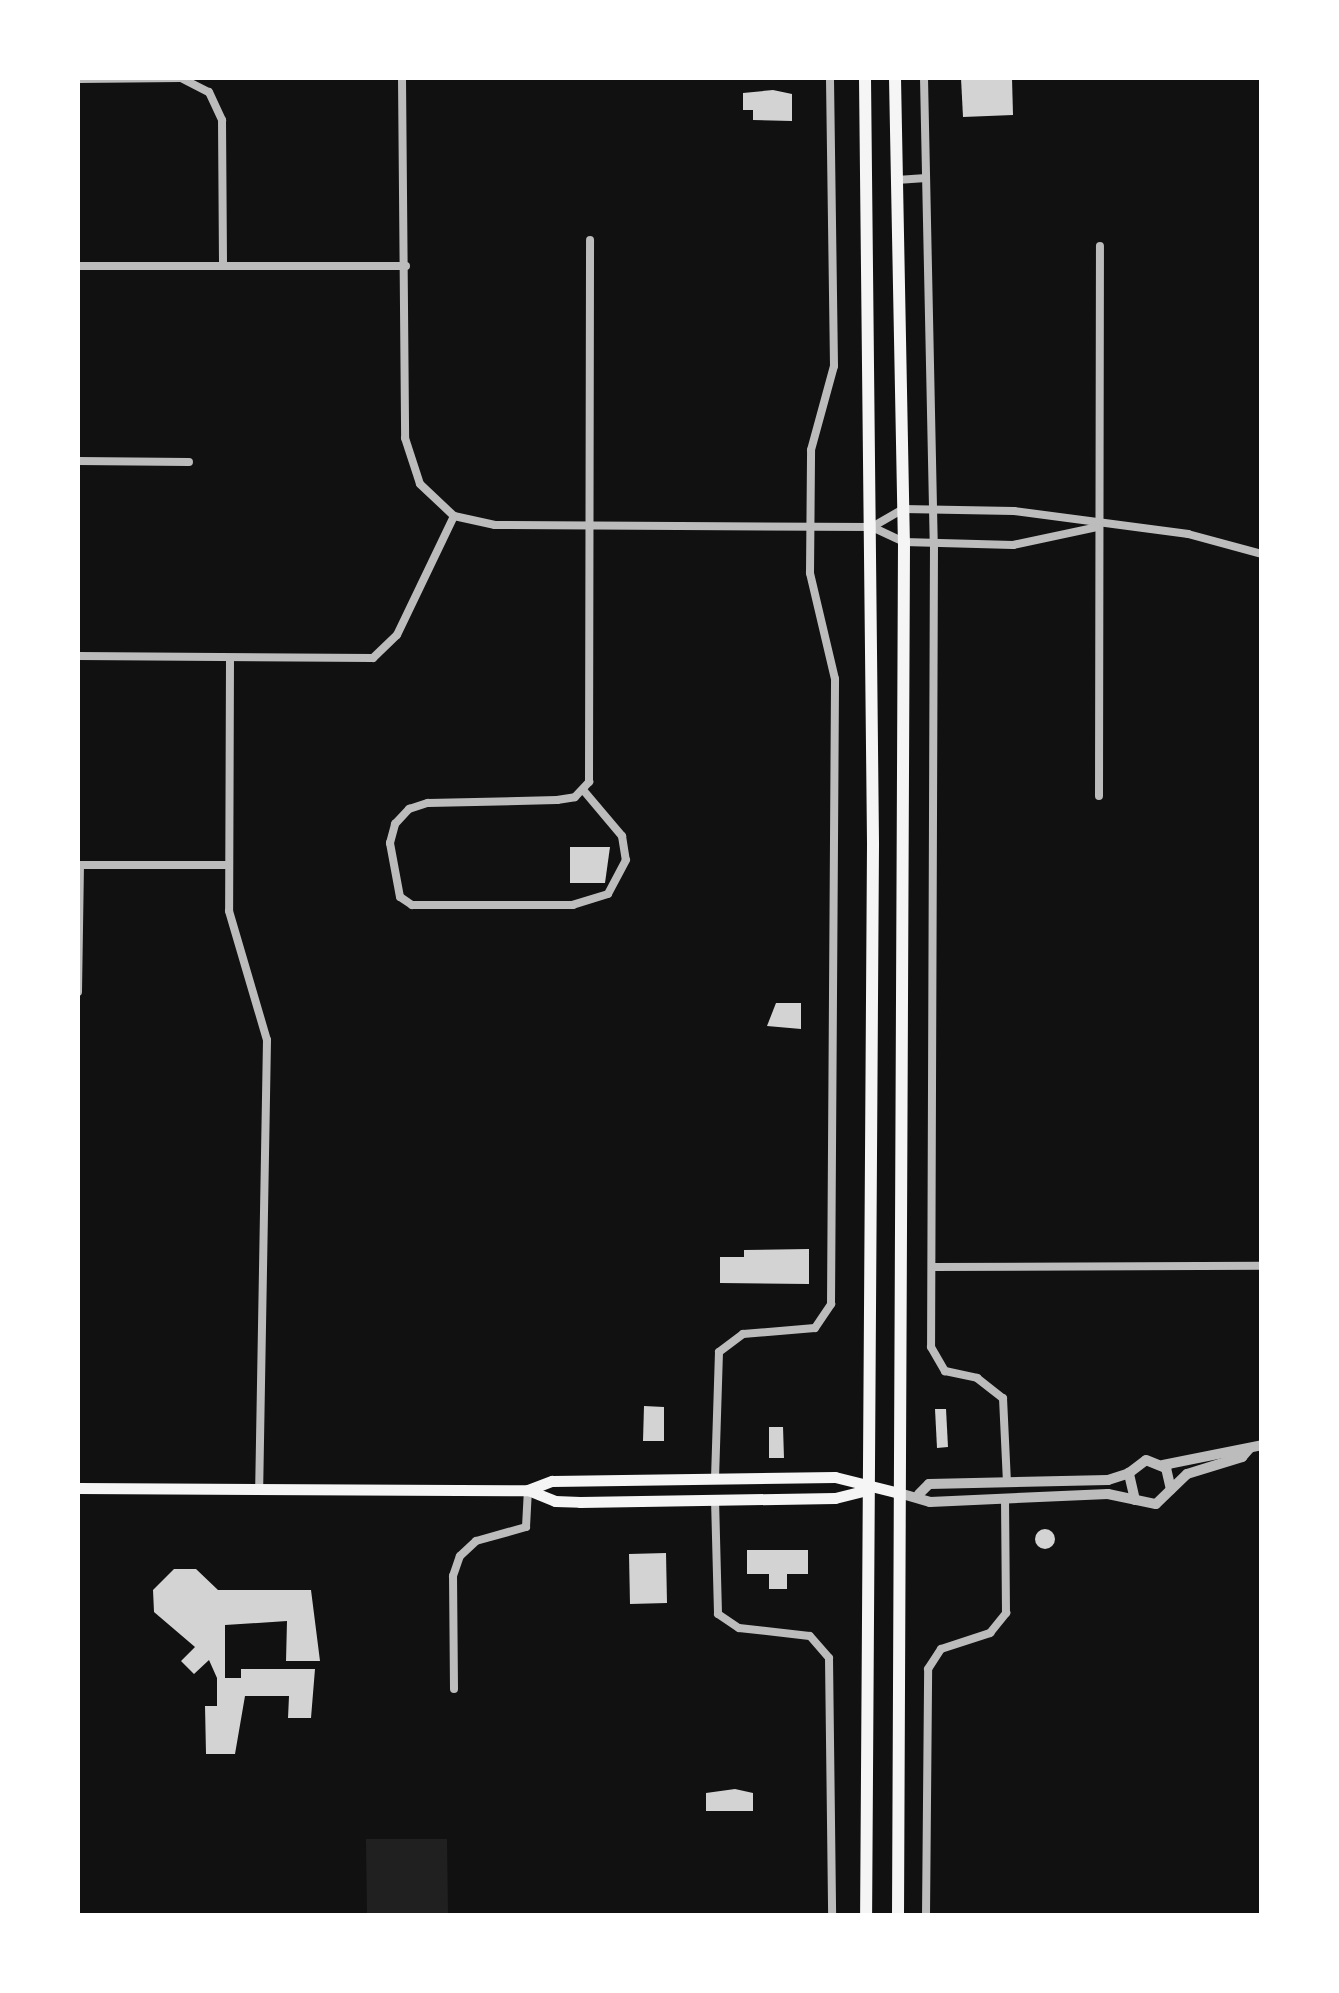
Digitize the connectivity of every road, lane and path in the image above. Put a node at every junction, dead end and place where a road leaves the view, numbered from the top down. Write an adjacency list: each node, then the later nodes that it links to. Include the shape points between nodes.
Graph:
1 (402, 78): 13 (street)
2 (830, 78): 20 (street, via 834,366 812,450)
3 (865, 78): 21 (main road)
4 (895, 78): 8 (main road)
5 (924, 78): 7 (street)
6 (78, 79): 11 (street, via 181,78 209,92 222,120)
7 (926, 178): 8 (street); 16 (street)
8 (896, 180): 17 (main road)
9 (590, 240): 19 (street)
10 (1100, 246): 22 (street)
11 (223, 265): 12 (street); 13 (street)
12 (78, 266)
13 (406, 266): 18 (street, via 405,438 420,484)
14 (78, 460): 15 (street)
15 (188, 462)
16 (934, 508): 17 (street); 22 (street, via 1014,511); 24 (street)
17 (903, 509): 21 (street); 23 (main road)
18 (454, 516): 19 (street, via 495,525); 27 (street, via 387,649 356,660)
19 (592, 526): 20 (street); 28 (street, via 591,770)
20 (814, 526): 21 (street); 38 (street, via 812,597 835,696 831,1304 815,1328 743,1334 719,1352)
21 (872, 526): 23 (street); 44 (main road)
22 (1098, 527): 24 (street, via 1013,545); 25 (street, via 1188,534); 29 (street)
23 (904, 542): 24 (street); 45 (main road)
24 (934, 542): 34 (street)
25 (1262, 554)
26 (78, 656): 27 (street)
27 (230, 659): 31 (street)
28 (584, 791): 28 (street, via 557,800 428,802 408,809 395,824 393,884 412,905 590,903 608,894 626,860 616,826)
29 (1099, 796)
30 (78, 865): 31 (street); 32 (street)
31 (228, 865): 41 (street, via 229,911 267,1040)
32 (78, 992)
33 (1262, 1266): 34 (street)
34 (932, 1267): 39 (street, via 934,1358 945,1371 977,1378 1002,1398)
35 (1255, 1447): 36 (street); 42 (street, via 1187,1474)
36 (1163, 1465): 37 (street, via 1146,1460); 42 (street)
37 (1129, 1474): 39 (street); 49 (street)
38 (715, 1479): 43 (main road, via 552,1480); 44 (main road, via 838,1477)
39 (1006, 1482): 46 (street, via 929,1484)
40 (78, 1488): 41 (main road)
41 (260, 1488): 43 (main road)
42 (1170, 1489): 49 (street, via 1156,1504)
43 (528, 1490): 47 (main road, via 555,1501); 50 (street, via 526,1527 476,1541 460,1556 453,1576)
44 (868, 1490): 45 (main road); 47 (main road, via 840,1498); 52 (main road)
45 (899, 1493): 46 (street); 53 (main road)
46 (919, 1494): 48 (street, via 930,1502)
47 (715, 1500): 51 (street, via 718,1614 738,1628 810,1636 829,1658)
48 (1005, 1500): 49 (street, via 1108,1494); 54 (street, via 1006,1614 990,1633 941,1649 928,1668)
49 (1136, 1500)
50 (454, 1689)
51 (832, 1916)
52 (866, 1916)
53 (898, 1916)
54 (926, 1916)

